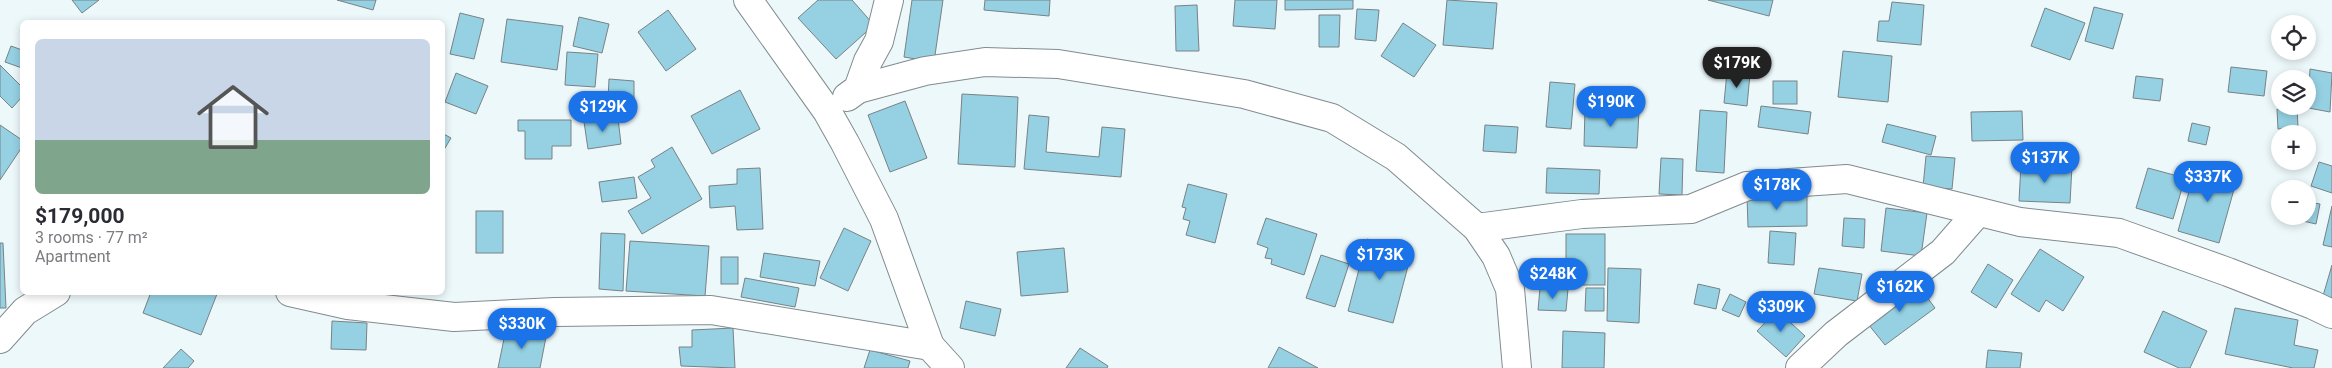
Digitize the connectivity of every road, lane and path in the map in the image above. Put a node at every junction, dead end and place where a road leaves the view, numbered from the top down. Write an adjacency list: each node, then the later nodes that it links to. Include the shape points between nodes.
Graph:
1 (748, 0): 4 (street)
2 (889, 0): 3 (street, via 879,41)
3 (858, 89): 4 (street); 6 (street, via 925,70 985,62 1058,64 1244,94 1332,118 1396,157)
4 (828, 111): 11 (street, via 884,219)
5 (1978, 212): 6 (street, via 1847,179 1747,186 1691,209 1582,214); 9 (street, via 2020,222 2119,233 2313,304); 14 (street, via 1943,252 1836,334)
6 (1477, 228): 13 (street, via 1496,256 1510,290)
7 (51, 295): 10 (street, via 25,311)
8 (304, 295): 11 (street, via 348,304 454,317 711,310)
9 (2332, 314)
10 (0, 339)
11 (930, 346): 12 (street)
12 (950, 368)
13 (1517, 368)
14 (1800, 368)

